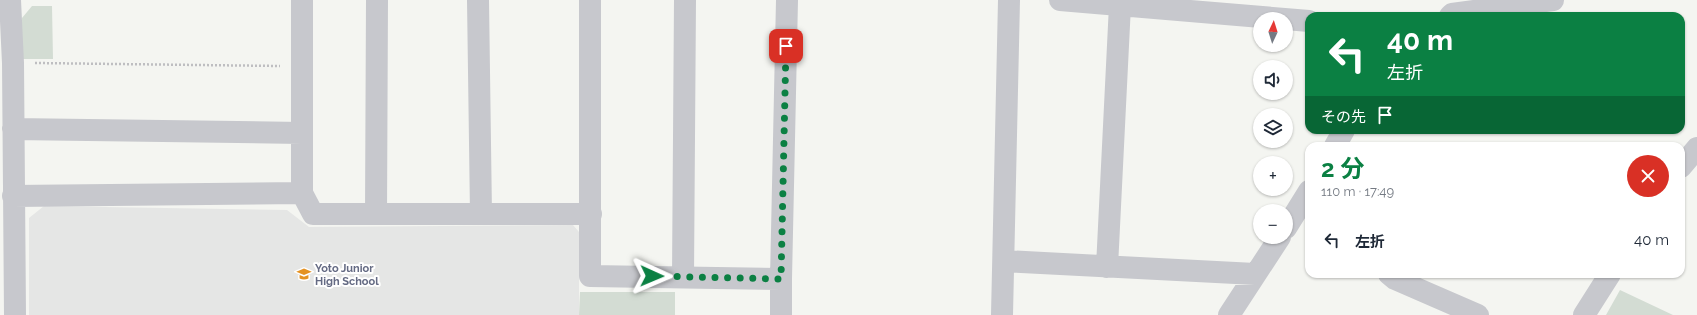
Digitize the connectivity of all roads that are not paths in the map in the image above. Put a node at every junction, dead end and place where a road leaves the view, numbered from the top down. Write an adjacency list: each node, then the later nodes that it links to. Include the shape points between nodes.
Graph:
1 (10, 0): 15 (street)
2 (302, 0): 16 (street)
3 (377, 0): 22 (street)
4 (478, 0): 23 (street)
5 (590, 0): 24 (street)
6 (685, 0): 30 (street)
7 (787, 0): 33 (street)
8 (1009, 0): 27 (street)
9 (1060, 0): 11 (street)
10 (1552, 0): 13 (street)
11 (1092, 1): 12 (street)
12 (1120, 5): 14 (street); 28 (street)
13 (1466, 12)
14 (1305, 21)
15 (13, 129): 16 (street); 20 (street)
16 (302, 133): 19 (street)
17 (1697, 148): 18 (street)
18 (1685, 162)
19 (302, 193): 20 (street); 22 (street, via 313,214)
20 (14, 196): 34 (street)
21 (1305, 206): 25 (street)
22 (376, 214): 23 (street)
23 (481, 214): 24 (street)
24 (591, 214): 30 (street, via 590,276)
25 (1293, 220)
26 (1275, 244): 29 (street)
27 (1004, 261): 28 (street); 36 (street)
28 (1107, 267): 29 (street)
29 (1255, 274): 37 (street)
30 (683, 276): 33 (street)
31 (1395, 278): 38 (street)
32 (1607, 278): 39 (street)
33 (781, 279): 35 (street)
34 (10, 312)
35 (782, 315)
36 (1002, 315)
37 (1228, 315)
38 (1478, 315)
39 (1584, 315)

